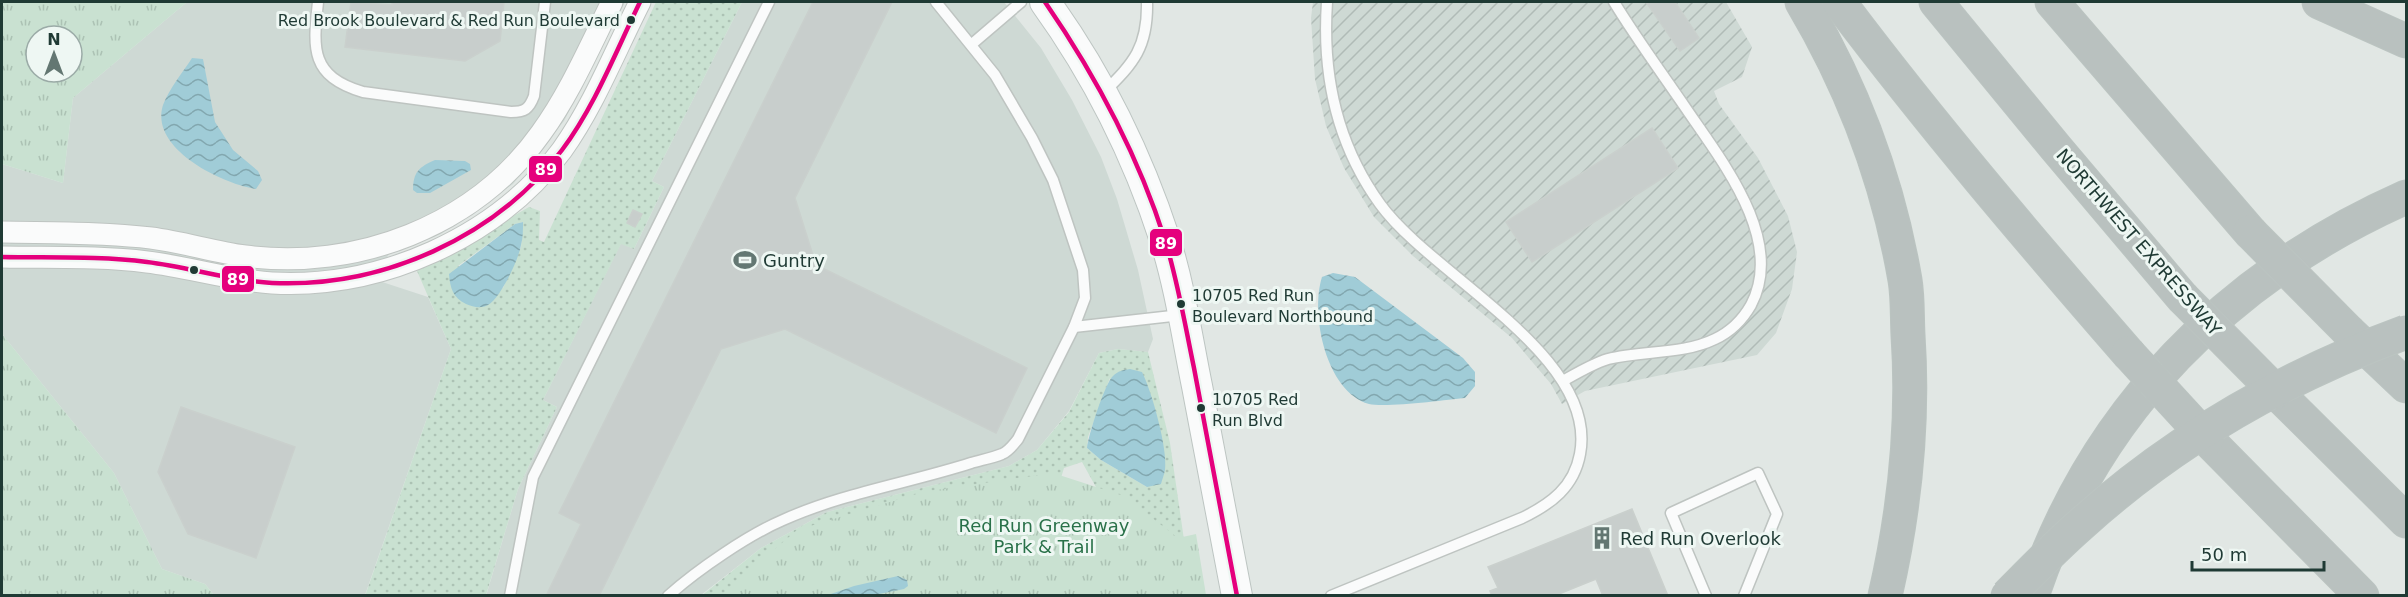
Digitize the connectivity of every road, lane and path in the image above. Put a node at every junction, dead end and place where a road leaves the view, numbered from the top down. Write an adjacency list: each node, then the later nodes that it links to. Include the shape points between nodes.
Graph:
1 (318, 2): 2 (lane, via 317,51 331,78 344,86 363,92 511,112 523,112 534,96)
2 (545, 2)
3 (612, 2): 22 (street, via 554,115 502,176 462,207 412,235)
4 (640, 2): 24 (street, via 577,128 521,194 446,246 391,268)
5 (769, 2): 31 (lane, via 533,477)
6 (936, 2): 18 (lane)
7 (1021, 2): 18 (lane)
8 (1045, 2): 19 (main road)
9 (1147, 2): 19 (lane, via 1142,46 1127,70)
10 (1327, 2): 28 (lane, via 1328,76 1334,111 1360,172 1407,236 1512,324 1542,353)
11 (1614, 2): 28 (lane, via 1742,193 1756,231 1760,283 1745,314 1716,339 1693,347 1609,359)
12 (1802, 2): 37 (highway, via 1856,106 1891,212 1905,283 1910,434 1898,541)
13 (1839, 2): 40 (highway, bridge, via 1995,200 2128,353)
14 (1936, 2): 30 (highway, NORTHWEST EXPRESSWAY, bridge, via 2182,297)
15 (2052, 2): 29 (highway, bridge, via 2250,232)
16 (2319, 2): 17 (highway)
17 (2406, 41)
18 (972, 44): 26 (lane, via 995,75 1053,180 1083,270 1085,298)
19 (1103, 94): 25 (main road, via 1153,204)
20 (2406, 197): 39 (highway, via 2313,244 2229,305 2189,342 2104,447 2042,566)
21 (2, 232): 22 (street, via 113,234 275,259)
22 (337, 256): 24 (lane)
23 (2, 257): 24 (street, via 148,262 273,283)
24 (339, 279)
25 (1183, 314): 26 (lane); 33 (main road)
26 (1074, 327): 32 (lane, via 1011,449 946,471 878,487 783,520 684,581)
27 (2406, 332): 38 (highway, bridge, via 2285,384 2210,426 2087,518)
28 (1563, 381): 34 (lane, via 1579,413 1582,438 1574,472 1555,500 1522,518)
29 (2406, 386)
30 (2406, 521)
31 (510, 596)
32 (669, 596)
33 (1237, 596)
34 (1331, 596)
35 (1706, 596): 36 (lane, via 1671,513 1758,473 1777,514)
36 (1744, 596)
37 (1885, 596)
38 (2007, 596)
39 (2032, 596)
40 (2362, 596)

